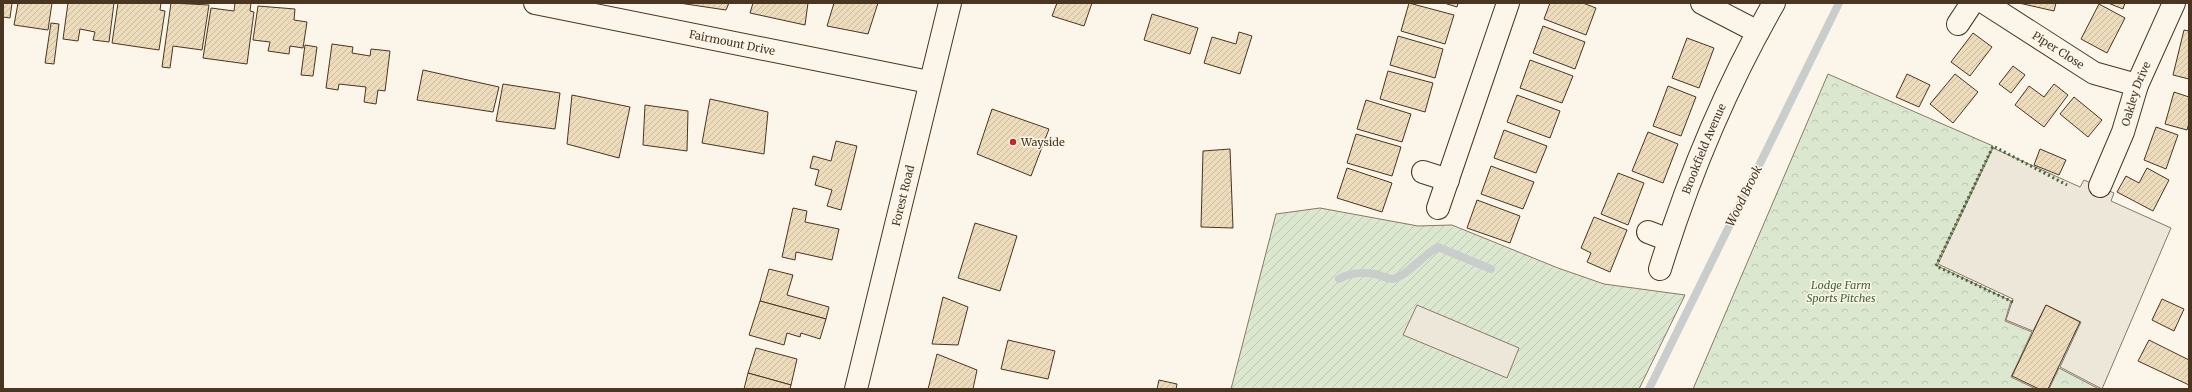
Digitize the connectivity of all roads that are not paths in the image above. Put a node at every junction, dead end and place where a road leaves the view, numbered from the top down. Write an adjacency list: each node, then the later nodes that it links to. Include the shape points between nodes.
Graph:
1 (535, 3): 11 (street, Fairmount Drive)
2 (950, 3): 11 (street, Forest Road)
3 (1508, 3): 14 (street)
4 (1702, 3): 10 (street)
5 (1774, 3): 10 (street, Brookfield Avenue)
6 (1972, 3): 9 (street)
7 (1984, 3): 12 (street, Piper Close, via 2094,73)
8 (2174, 3): 12 (street, Oakley Drive)
9 (1958, 24)
10 (1758, 32): 18 (street, Brookfield Avenue, via 1701,155)
11 (929, 82): 20 (street, Forest Road)
12 (2137, 85): 15 (street, Oakley Drive, via 2123,132)
13 (1423, 172): 14 (street)
14 (1448, 180): 16 (street)
15 (2100, 186)
16 (1438, 208)
17 (1648, 232): 18 (street)
18 (1669, 240): 19 (street, Brookfield Avenue)
19 (1660, 269)
20 (856, 389)

